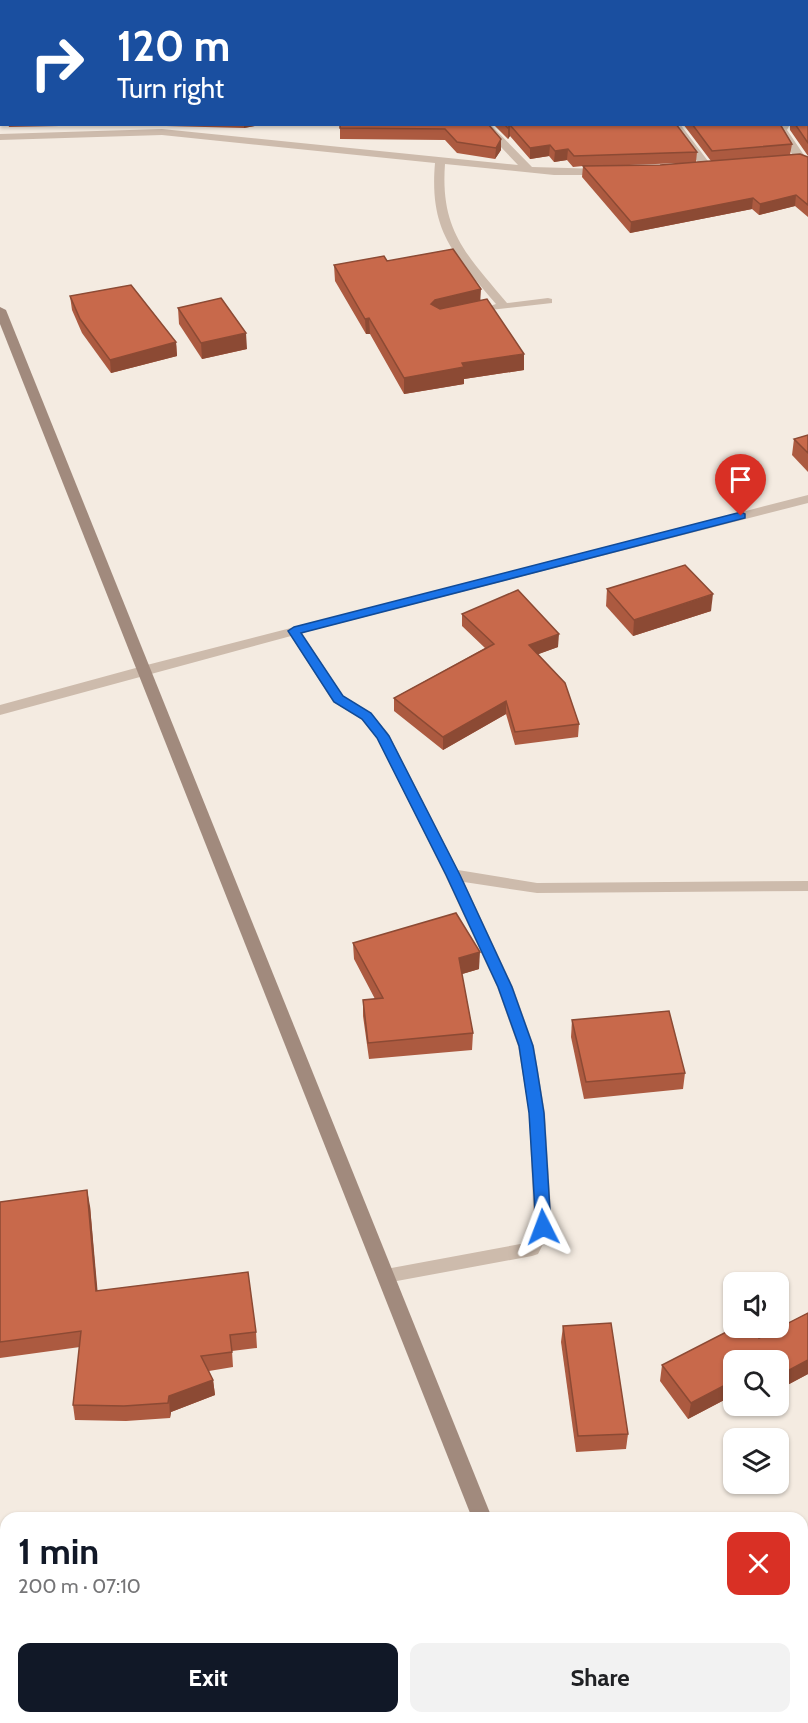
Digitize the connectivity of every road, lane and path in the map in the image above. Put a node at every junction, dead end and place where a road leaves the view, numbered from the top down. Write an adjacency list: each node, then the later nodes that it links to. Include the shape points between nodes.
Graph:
1 (486, 126): 8 (street)
2 (676, 126): 7 (street, via 711,167)
3 (784, 126): 6 (street)
4 (0, 136): 5 (street, via 162,132)
5 (440, 161): 8 (street); 11 (street, via 439,206 448,230)
6 (800, 162)
7 (695, 168)
8 (528, 169): 9 (street)
9 (612, 172)
10 (548, 301): 11 (street)
11 (502, 306): 13 (street)
12 (0, 310): 16 (street)
13 (481, 311)
14 (808, 499): 15 (street)
15 (294, 631): 16 (street); 18 (street, via 338,699 366,716 382,736)
16 (143, 670): 17 (street); 20 (street)
17 (0, 710)
18 (453, 875): 19 (street, via 537,888); 20 (street, via 505,987 526,1046 537,1113 543,1227 532,1249)
19 (808, 886)
20 (386, 1276): 21 (street)
21 (480, 1512)

